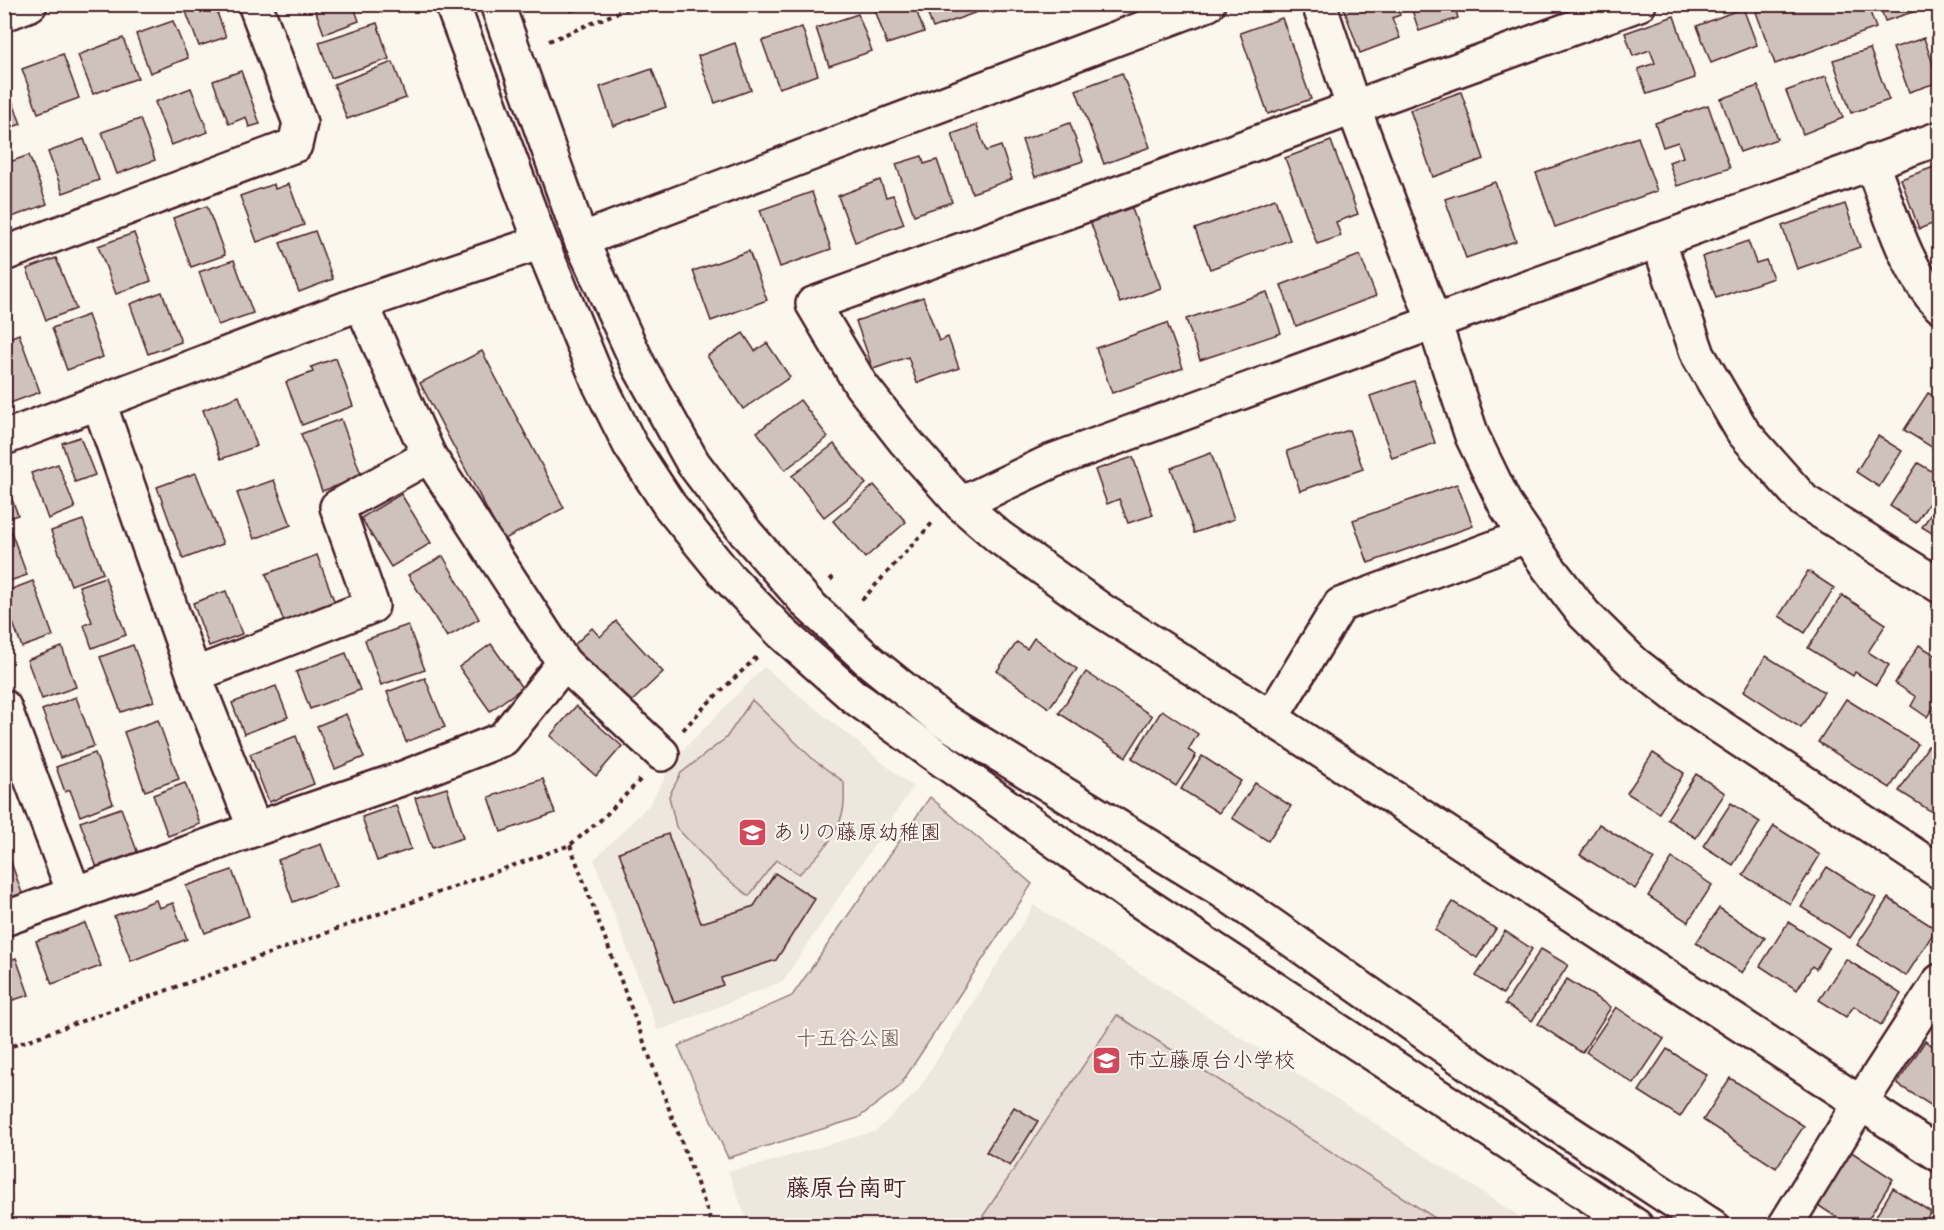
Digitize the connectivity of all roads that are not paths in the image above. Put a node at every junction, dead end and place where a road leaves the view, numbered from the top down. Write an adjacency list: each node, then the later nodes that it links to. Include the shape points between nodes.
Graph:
1 (30, 4): 8 (street)
2 (255, 4): 15 (street, via 300,123 295,145)
3 (452, 4): 14 (street)
4 (497, 4): 12 (street)
5 (1208, 4): 12 (street)
6 (1319, 4): 9 (street)
7 (1639, 4): 9 (street)
8 (4, 14)
9 (1354, 109): 18 (street); 22 (street, via 813,304 861,385)
10 (1940, 138): 11 (street)
11 (1871, 162): 13 (street); 17 (street, via 1911,266)
12 (581, 240): 38 (street, via 639,366 693,463 746,533 808,604 868,660 941,719 1218,888 1535,1110)
13 (1658, 240): 18 (street); 24 (street, via 1698,355 1743,432 1804,501)
14 (541, 242): 16 (street); 37 (street, via 600,385 630,445 670,506 727,576 782,633 852,696 1128,893)
15 (4, 254)
16 (361, 303): 19 (street); 21 (street)
17 (1940, 306)
18 (1434, 322): 22 (street, via 1052,461); 23 (street, via 1472,436 1506,506)
19 (99, 403): 20 (street); 26 (street)
20 (4, 438)
21 (429, 456): 25 (street); 26 (street, via 337,507 372,606)
22 (961, 504): 28 (street, via 999,537 1101,610)
23 (1526, 536): 28 (street, via 1340,605); 31 (street, via 1584,614 1634,663 1693,709)
24 (1940, 586)
25 (564, 663): 29 (street); 30 (street, via 503,739)
26 (194, 675): 30 (street)
27 (4, 707): 32 (street)
28 (1271, 718): 35 (street)
29 (662, 754)
30 (255, 829): 32 (street)
31 (1940, 872)
32 (74, 893): 33 (street)
33 (4, 919)
34 (1940, 981): 35 (street)
35 (1860, 1104): 36 (street); 39 (street)
36 (1940, 1155)
37 (1636, 1226)
38 (1712, 1226)
39 (1785, 1226)

